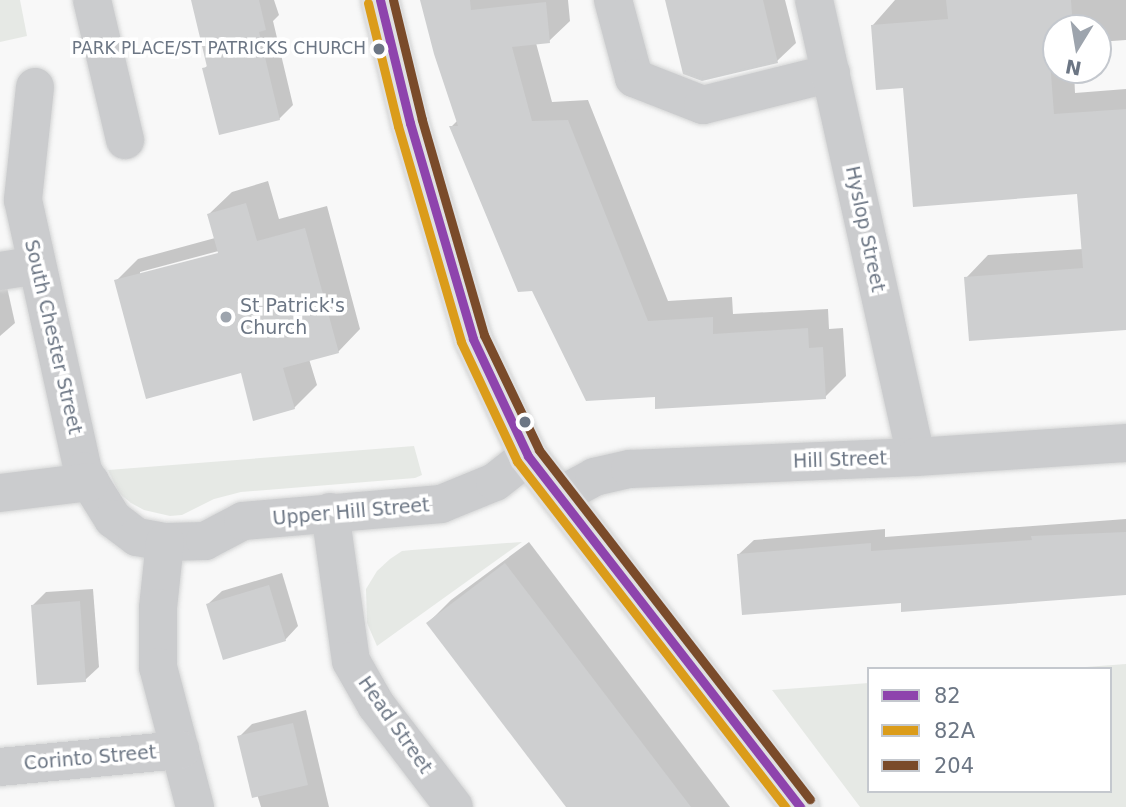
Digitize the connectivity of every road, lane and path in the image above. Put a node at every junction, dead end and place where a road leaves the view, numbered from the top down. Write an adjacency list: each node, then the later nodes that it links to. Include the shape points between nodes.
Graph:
1 (92, 0): 7 (street)
2 (380, 0): 11 (highway, via 416,148 473,339)
3 (613, 0): 5 (street, via 634,78 703,104)
4 (814, 0): 5 (street, Hyslop Street)
5 (831, 73): 12 (street, Hyslop Street)
6 (35, 87): 8 (street, South Chester Street, via 23,200)
7 (125, 140)
8 (37, 265): 9 (street); 13 (street, South Chester Street, via 83,471)
9 (0, 271)
10 (1126, 443): 12 (street, Hill Street)
11 (528, 456): 15 (highway); 16 (street, Upper Hill Street, via 495,482 441,504)
12 (916, 457): 15 (street, Hill Street, via 630,469 594,477)
13 (90, 482): 14 (street); 17 (street, South Chester Street, via 113,519 137,537)
14 (0, 493)
15 (559, 496): 22 (highway)
16 (330, 512): 17 (street, Upper Hill Street, via 243,522 205,541); 21 (street, Head Street, via 351,661 376,705)
17 (165, 542): 18 (street, via 158,667)
18 (180, 750): 19 (street, Corinto Street); 20 (street)
19 (0, 766)
20 (195, 807)
21 (454, 807)
22 (800, 807)

